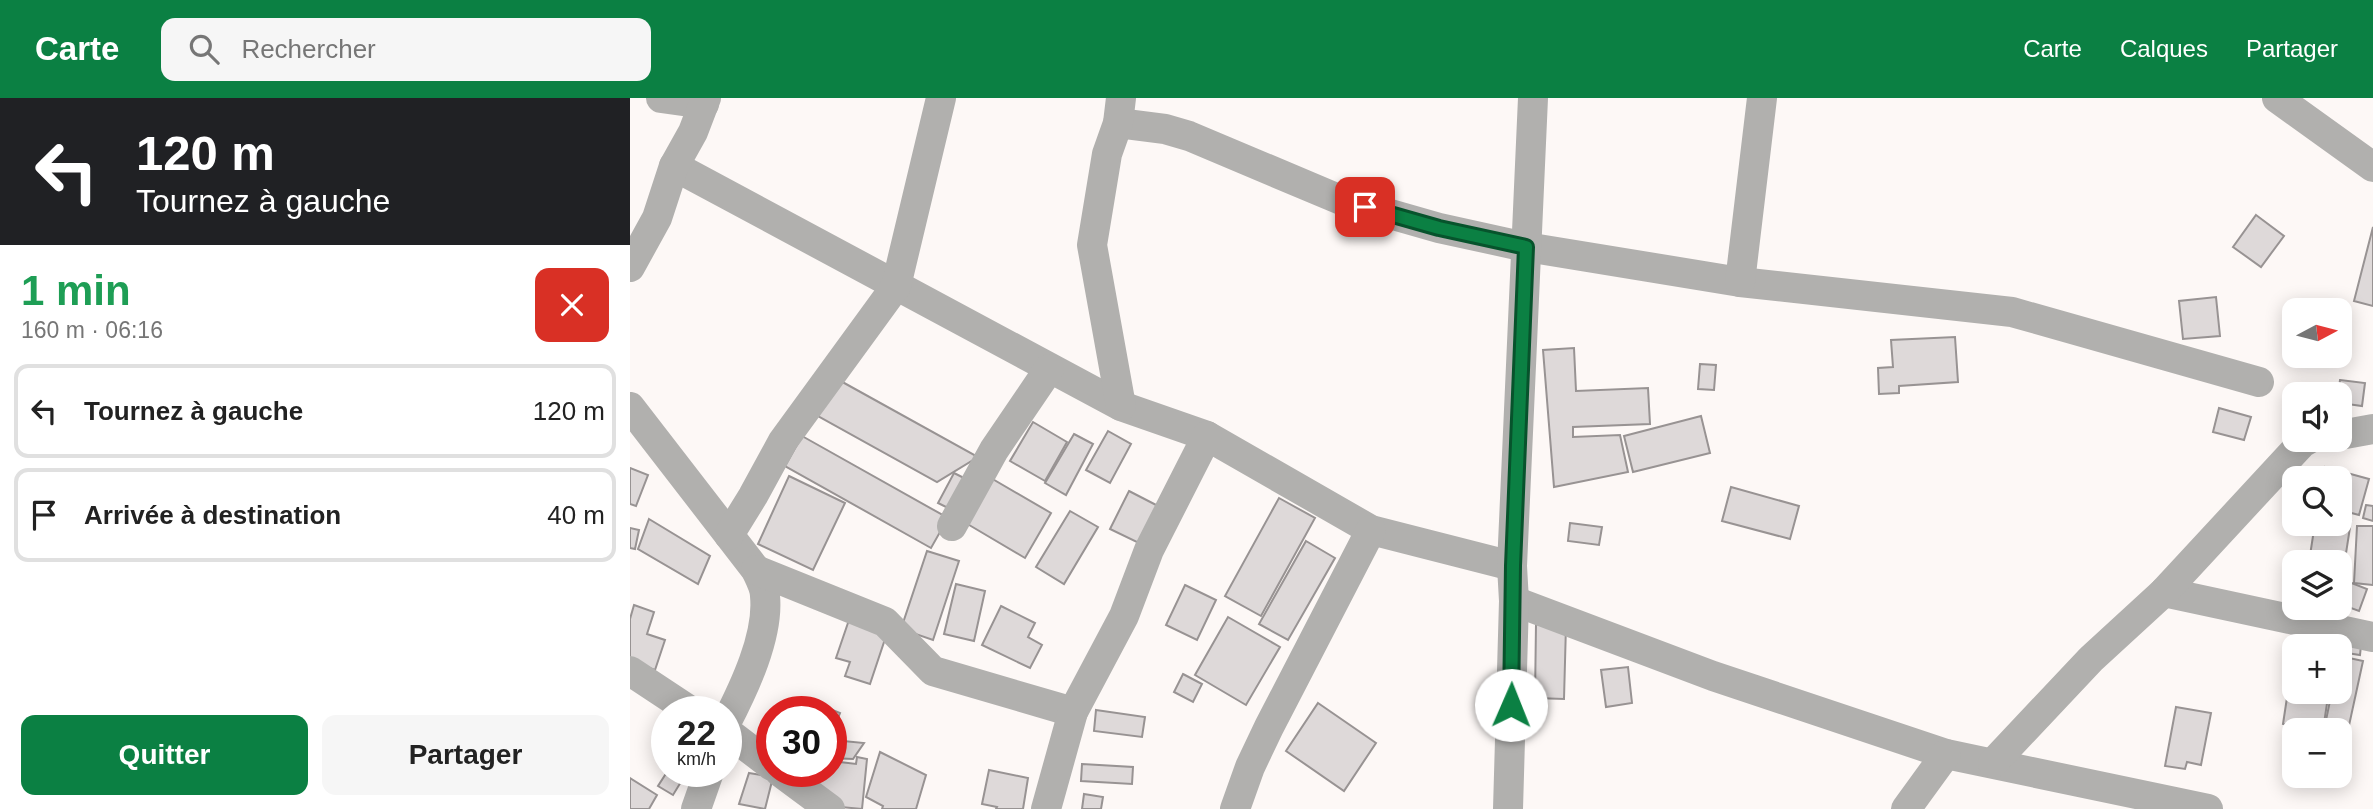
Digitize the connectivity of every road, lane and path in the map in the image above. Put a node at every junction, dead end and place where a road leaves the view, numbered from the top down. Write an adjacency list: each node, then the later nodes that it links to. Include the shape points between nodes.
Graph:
1 (661, 98): 6 (street)
2 (941, 98): 13 (street)
3 (1533, 98): 10 (street)
4 (1762, 98): 12 (street)
5 (2277, 98): 8 (street)
6 (705, 101): 9 (street)
7 (1119, 111): 10 (street, via 1341,200); 16 (street, via 1092,245)
8 (2371, 163)
9 (674, 166): 11 (street, via 657,218); 13 (street)
10 (1526, 247): 12 (street); 25 (street)
11 (630, 267)
12 (1740, 282): 15 (street, via 2012,312)
13 (896, 286): 14 (street); 24 (street, via 783,441)
14 (1049, 369): 16 (street); 22 (street, via 994,450)
15 (2259, 382)
16 (1121, 406): 20 (street)
17 (630, 407): 24 (street)
18 (2373, 429): 19 (street)
19 (2352, 433)
20 (1208, 436): 23 (street); 33 (street, via 1149,550 1124,616)
21 (2294, 452): 27 (street)
22 (952, 526)
23 (1371, 530): 25 (street); 42 (street, via 1269,727)
24 (729, 535): 26 (street)
25 (1513, 566): 28 (street)
26 (755, 569): 32 (street, via 766,594 763,625); 33 (street, via 885,622 933,671)
27 (2164, 592): 29 (street); 35 (street, via 2091,659)
28 (1514, 601): 34 (street, via 1713,676); 43 (street)
29 (2373, 637)
30 (630, 671): 31 (street)
31 (668, 696)
32 (740, 696)
33 (1073, 712): 41 (street)
34 (1946, 754): 35 (street); 44 (street)
35 (1993, 763): 38 (street)
36 (704, 787): 39 (street)
37 (800, 787): 40 (street)
38 (2129, 801): 45 (street)
39 (696, 809)
40 (830, 809)
41 (1046, 809)
42 (1235, 809)
43 (1508, 809)
44 (1906, 809)
45 (2208, 809)

